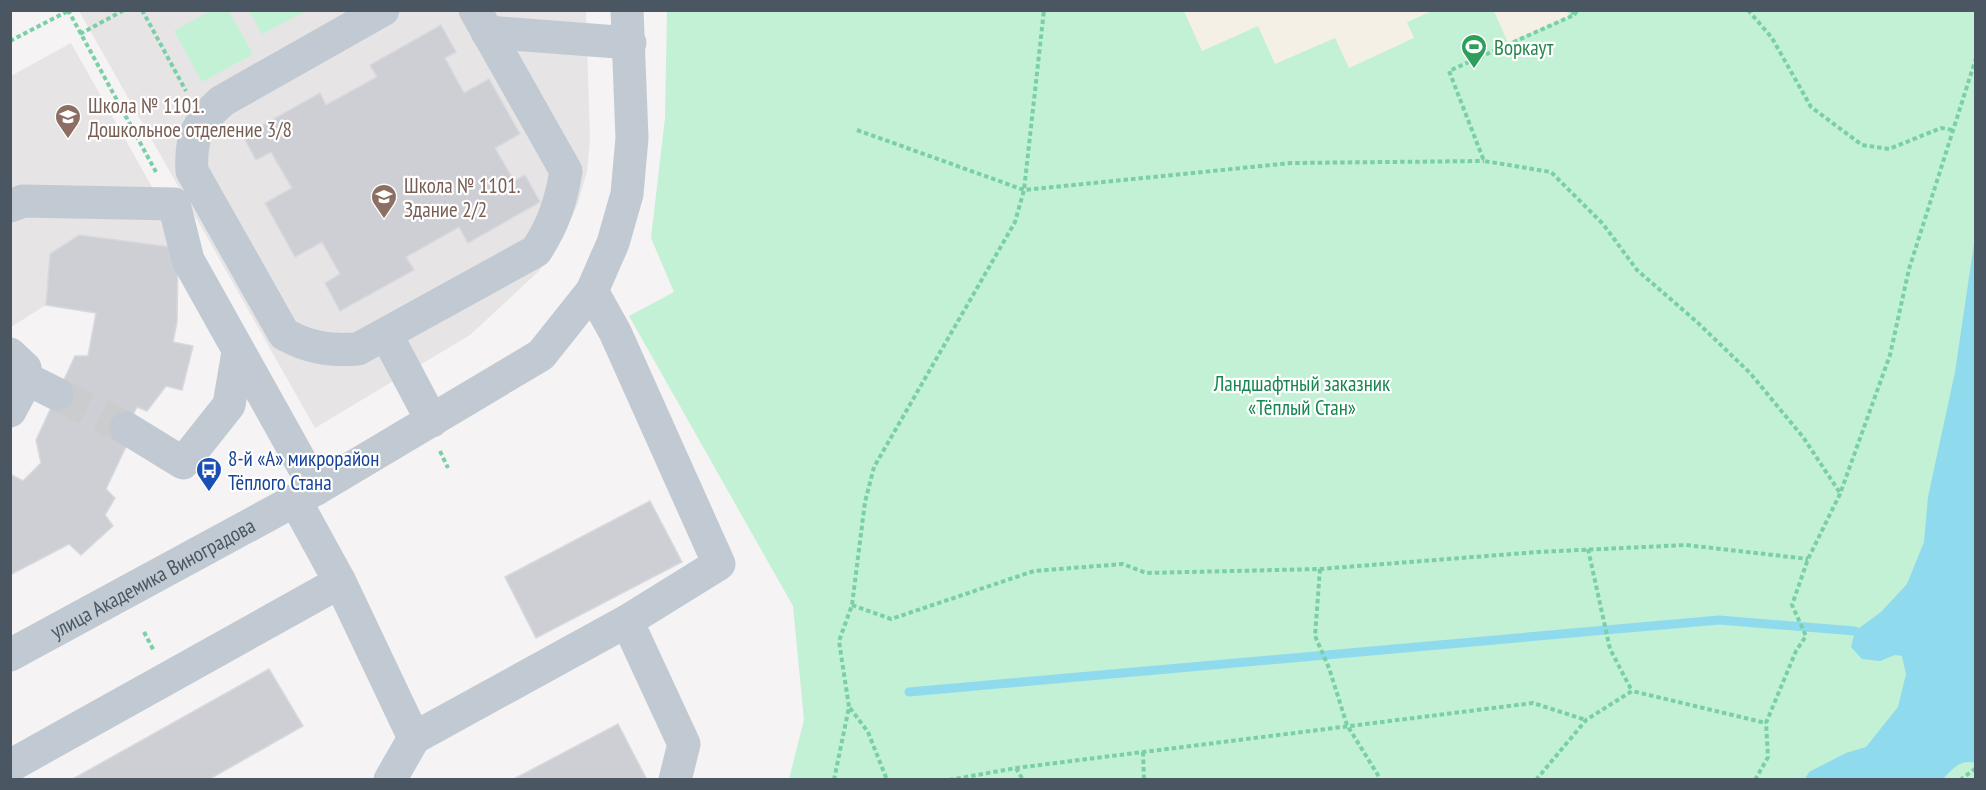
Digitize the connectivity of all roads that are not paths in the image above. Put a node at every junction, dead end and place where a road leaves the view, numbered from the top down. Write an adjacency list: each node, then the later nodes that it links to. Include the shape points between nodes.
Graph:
1 (383, 10): 7 (street, via 222,101 201,119 191,149 192,171 284,334 304,345 332,351 358,349)
2 (627, 10): 4 (street, улица Академика Виноградова)
3 (481, 21): 4 (street); 7 (street, via 566,171 562,201 536,250)
4 (630, 43): 6 (street, улица Академика Виноградова, via 632,138 627,194 613,243)
5 (10, 206): 8 (street, via 23,201 174,204 188,260)
6 (592, 291): 13 (street, улица Академика Виноградова, via 541,355); 16 (street, via 615,332 719,564)
7 (386, 334): 13 (street)
8 (238, 352): 12 (street, via 229,405 183,463); 14 (street)
9 (19, 366): 10 (street); 11 (street)
10 (57, 394)
11 (10, 411)
12 (126, 428)
13 (435, 435): 14 (street, улица Академика Виноградова)
14 (305, 494): 15 (street); 17 (street, улица Академика Виноградова)
15 (340, 582): 18 (street); 19 (street)
16 (627, 621): 18 (street); 21 (street, via 684,744)
17 (10, 655)
18 (414, 738): 20 (street)
19 (10, 766)
20 (390, 780)
21 (675, 780)

